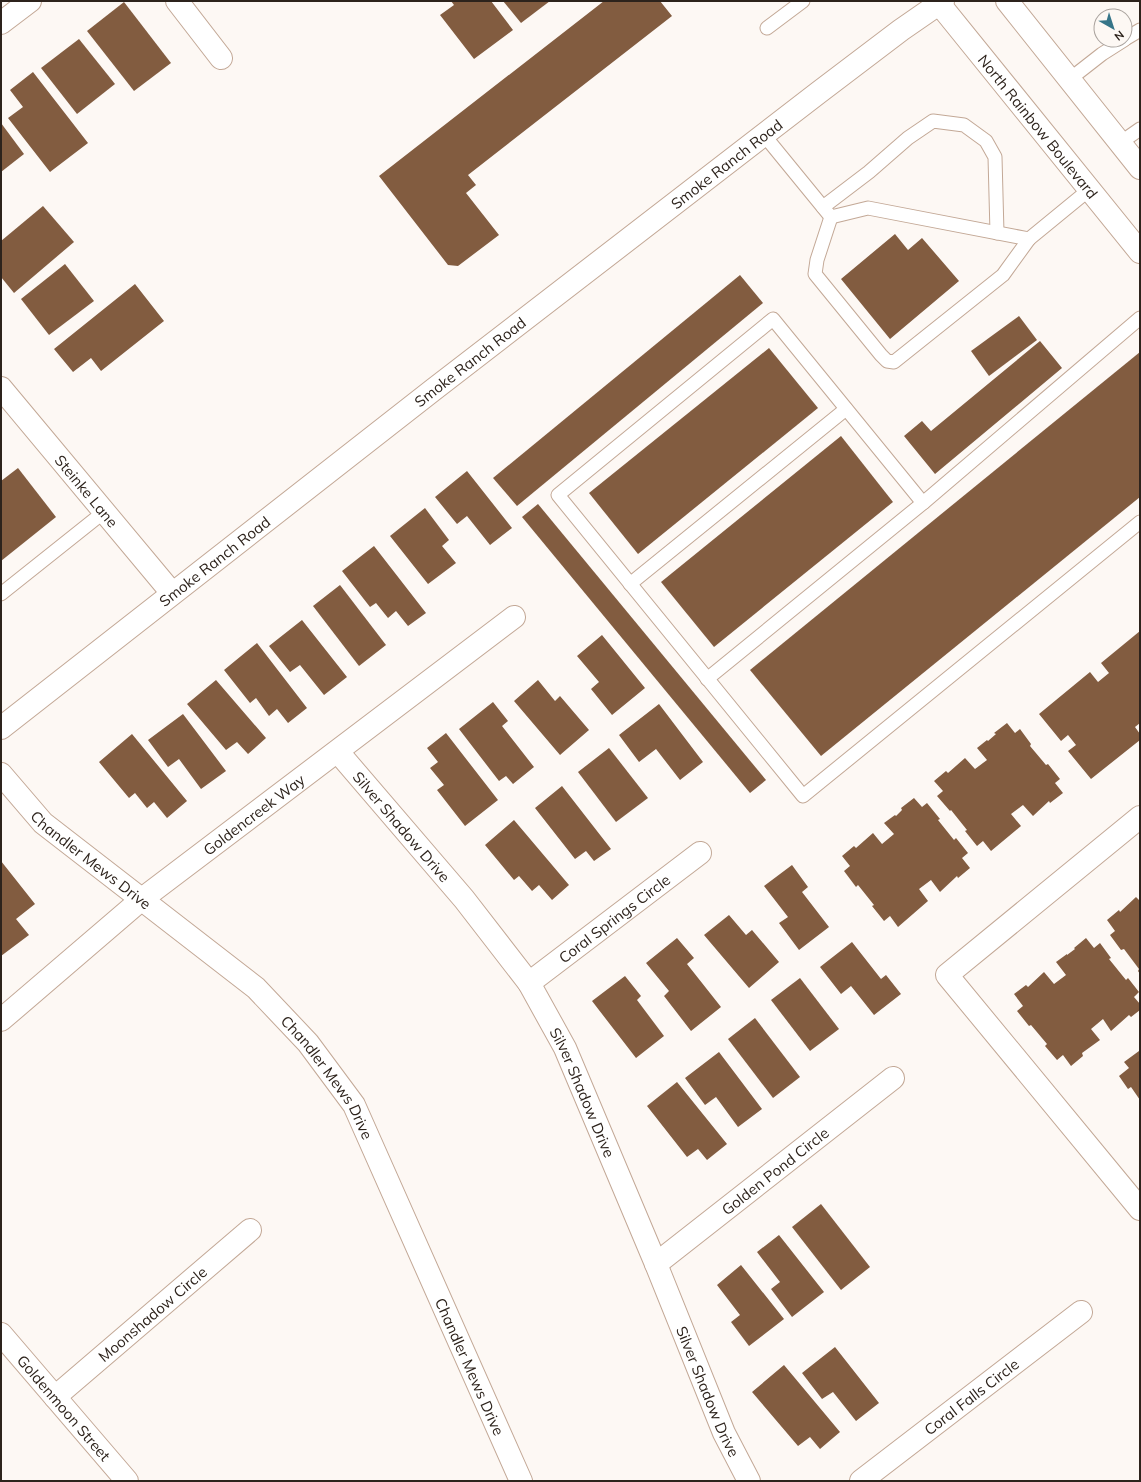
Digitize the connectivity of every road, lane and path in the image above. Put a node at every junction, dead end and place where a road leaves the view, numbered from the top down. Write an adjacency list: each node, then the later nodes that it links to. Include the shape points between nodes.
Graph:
1 (30, 1): 6 (street)
2 (177, 1): 9 (street)
3 (803, 1): 7 (lane)
4 (1007, 1): 10 (street)
5 (940, 2): 12 (street, Smoke Ranch Road); 15 (street, North Rainbow Boulevard)
6 (1, 23)
7 (767, 28)
8 (1111, 48): 10 (lane)
9 (221, 58)
10 (1070, 79): 13 (street)
11 (1140, 129): 13 (lane)
12 (764, 135): 16 (lane); 27 (street, Smoke Ranch Road)
13 (1120, 143): 14 (street)
14 (1140, 168)
15 (1090, 189): 18 (lane); 19 (street, North Rainbow Boulevard)
16 (827, 212): 17 (lane, via 868,208); 17 (lane, via 908,138 933,121 964,125 986,141 995,157); 18 (lane, via 815,274 881,355 887,361 894,362 1003,275)
17 (997, 233): 18 (lane)
18 (1029, 239)
19 (1140, 252)
20 (1140, 318): 23 (lane)
21 (1, 388): 24 (street, Steinke Lane)
22 (846, 408): 23 (lane); 26 (lane); 26 (lane, via 773,319 558,495)
23 (923, 503): 30 (lane)
24 (104, 512): 27 (street, Steinke Lane); 28 (lane)
25 (1140, 522): 30 (lane, via 803,796)
26 (630, 584): 30 (lane)
27 (172, 593): 31 (street, Smoke Ranch Road)
28 (1, 594)
29 (514, 617): 32 (street, Goldencreek Way)
30 (707, 679)
31 (1, 728)
32 (338, 752): 36 (street, Goldencreek Way); 37 (street, Silver Shadow Drive, via 464,899)
33 (1, 774): 36 (street, Chandler Mews Drive, via 43,823)
34 (1140, 817): 40 (street, via 947,975)
35 (700, 853): 37 (street, Coral Springs Circle)
36 (142, 899): 38 (street, Goldencreek Way); 47 (street, Chandler Mews Drive, via 256,988 308,1043 354,1106)
37 (529, 983): 42 (street, Silver Shadow Drive, via 565,1048)
38 (1, 1020)
39 (892, 1078): 42 (street, Golden Pond Circle)
40 (1140, 1209)
41 (250, 1230): 45 (street, Moonshadow Circle)
42 (656, 1264): 48 (street, Silver Shadow Drive, via 724,1433)
43 (1080, 1312): 49 (street, Coral Falls Circle)
44 (1, 1334): 45 (street, Goldenmoon Street)
45 (55, 1397): 46 (street, Goldenmoon Street)
46 (127, 1481)
47 (520, 1481)
48 (749, 1481)
49 (861, 1481)

